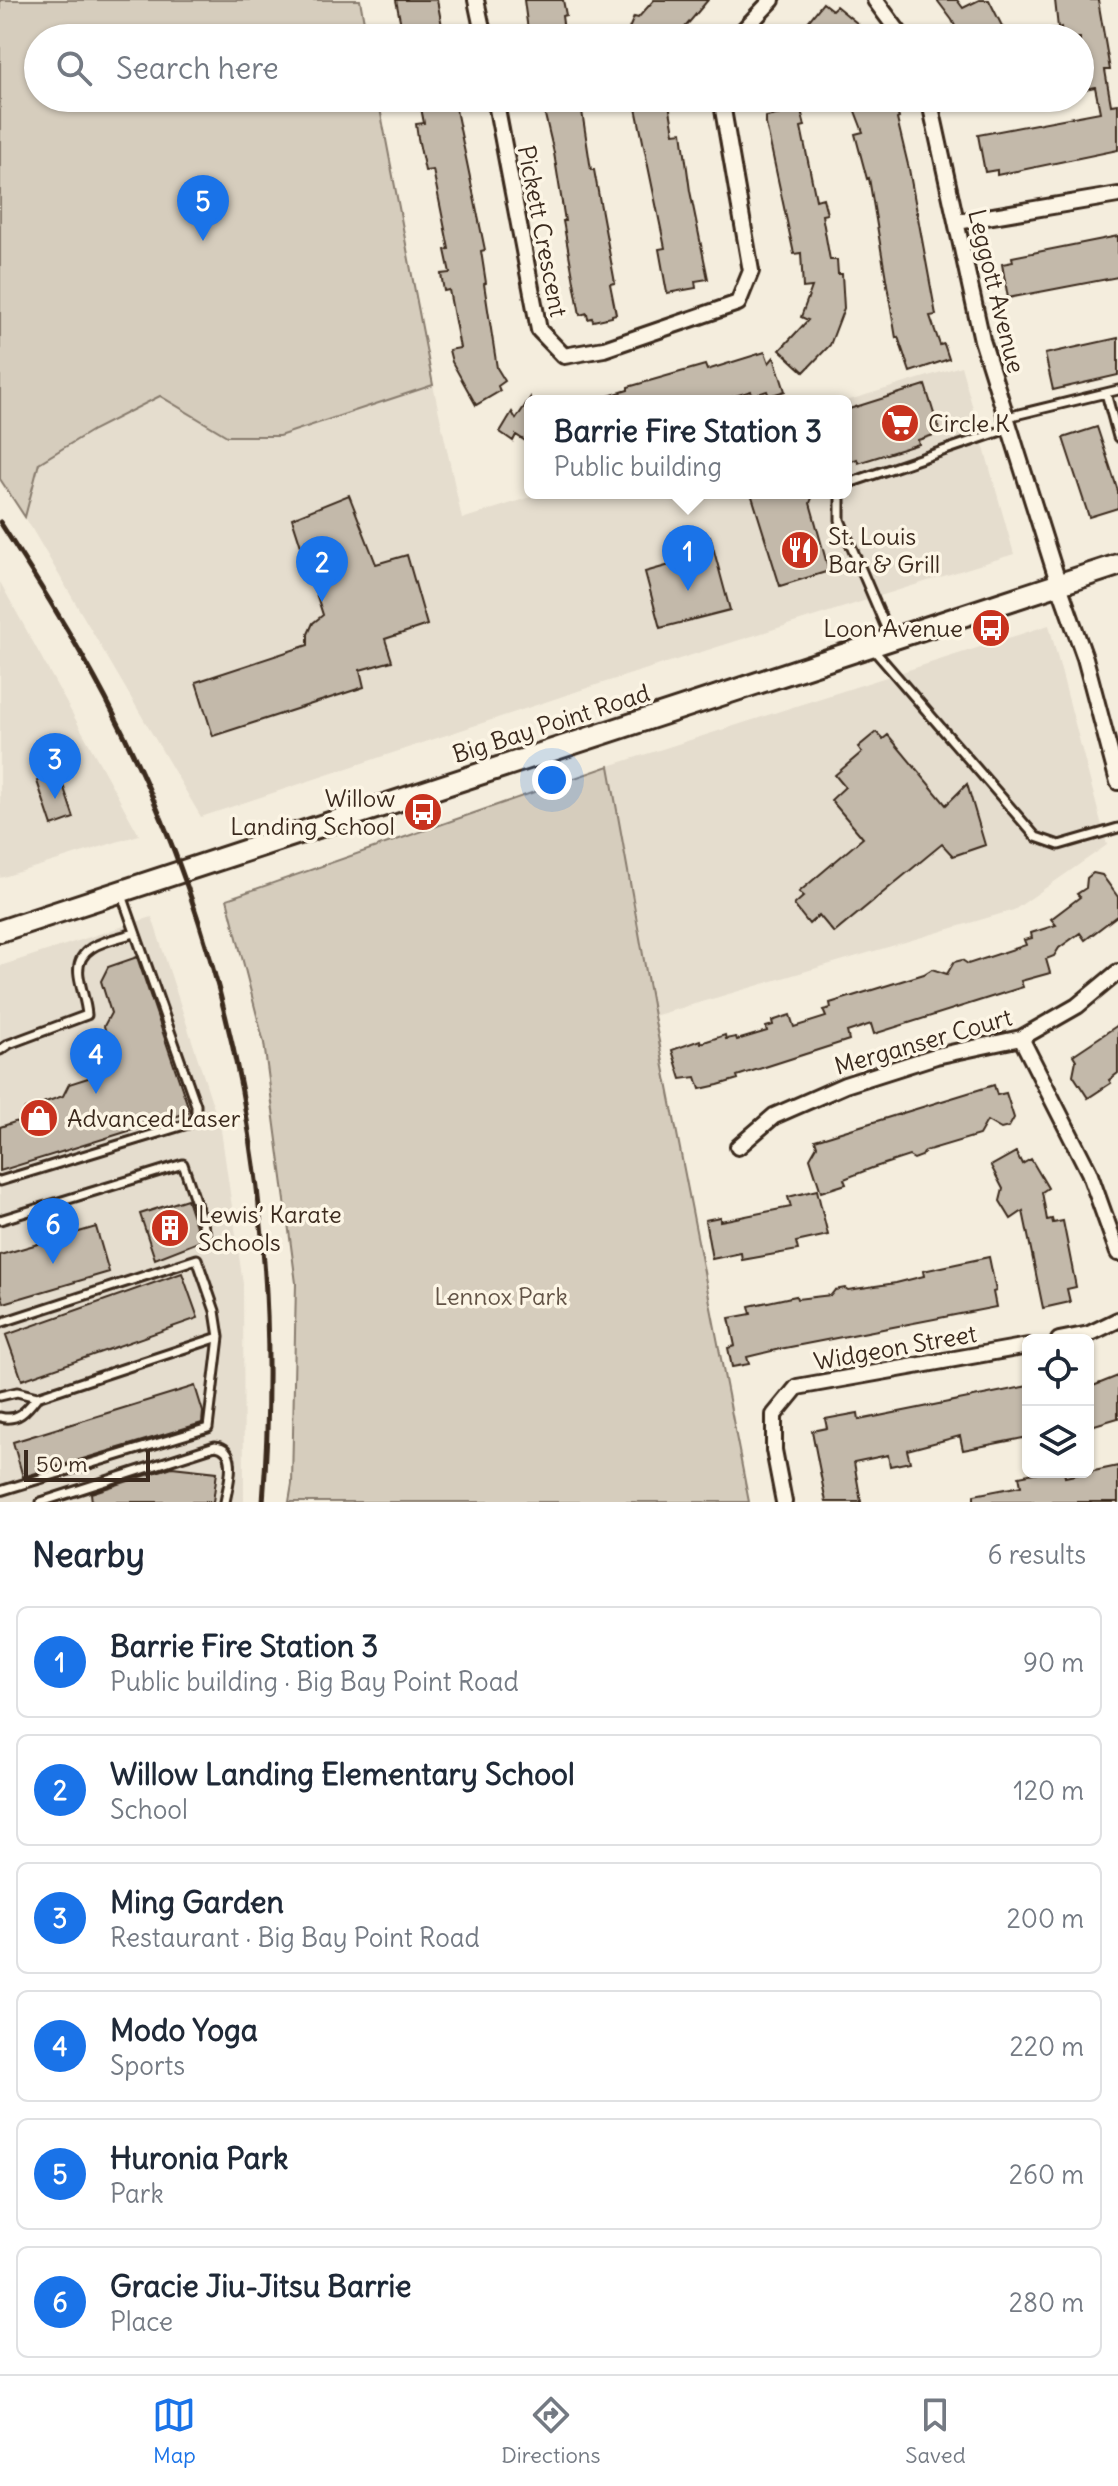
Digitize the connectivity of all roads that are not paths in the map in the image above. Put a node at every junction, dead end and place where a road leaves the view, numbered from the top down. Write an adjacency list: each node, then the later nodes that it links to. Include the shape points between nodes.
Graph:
1 (476, 0): 4 (street)
2 (772, 0): 5 (street)
3 (875, 0): 6 (street)
4 (481, 24)
5 (749, 24)
6 (893, 24)
7 (498, 112): 8 (street, Pickett Crescent, via 539,330 564,356 604,349 738,303 751,271)
8 (723, 112)
9 (932, 112): 11 (street, Leggott Avenue)
10 (1118, 195): 11 (street)
11 (957, 222): 14 (street, Leggott Avenue, via 982,340)
12 (1118, 390): 13 (lane)
13 (1106, 393): 14 (lane); 15 (lane)
14 (1008, 423): 16 (lane); 19 (street, Leggott Avenue)
15 (1118, 437)
16 (852, 482)
17 (840, 499): 20 (lane, via 840,520)
18 (1118, 565): 19 (street, Big Bay Point Road)
19 (1059, 585): 20 (street, Big Bay Point Road); 22 (street)
20 (891, 639): 21 (street, Big Bay Point Road)
21 (871, 646): 23 (lane, via 1036,837 1059,845); 24 (street, Big Bay Point Road)
22 (1118, 782)
23 (1118, 828)
24 (121, 891): 25 (street, Big Bay Point Road); 26 (lane)
25 (0, 931)
26 (135, 933): 29 (lane, via 93,946 83,956 78,973 87,1015); 31 (lane, via 196,1105 196,1118)
27 (1118, 972): 28 (street, Merganser Court, via 1077,1006)
28 (1021, 1038): 30 (street, Merganser Court, via 936,1056 845,1085 774,1116); 34 (street, via 1089,1172)
29 (0, 1050)
30 (738, 1147)
31 (0, 1181)
32 (0, 1220): 33 (lane, via 183,1164)
33 (208, 1239)
34 (1118, 1253)
35 (1118, 1320): 37 (street)
36 (0, 1323): 38 (lane, via 197,1259)
37 (1089, 1334)
38 (219, 1337): 41 (lane); 43 (lane, via 208,1428)
39 (1022, 1347): 48 (street, Widgeon Street, via 797,1387 774,1415)
40 (0, 1396): 41 (lane, via 17,1392)
41 (37, 1397): 42 (lane, via 23,1414)
42 (0, 1417)
43 (0, 1491)
44 (77, 1491): 45 (lane); 46 (lane); 47 (lane, via 222,1446 230,1465)
45 (41, 1502)
46 (80, 1502)
47 (225, 1502)
48 (784, 1502)

